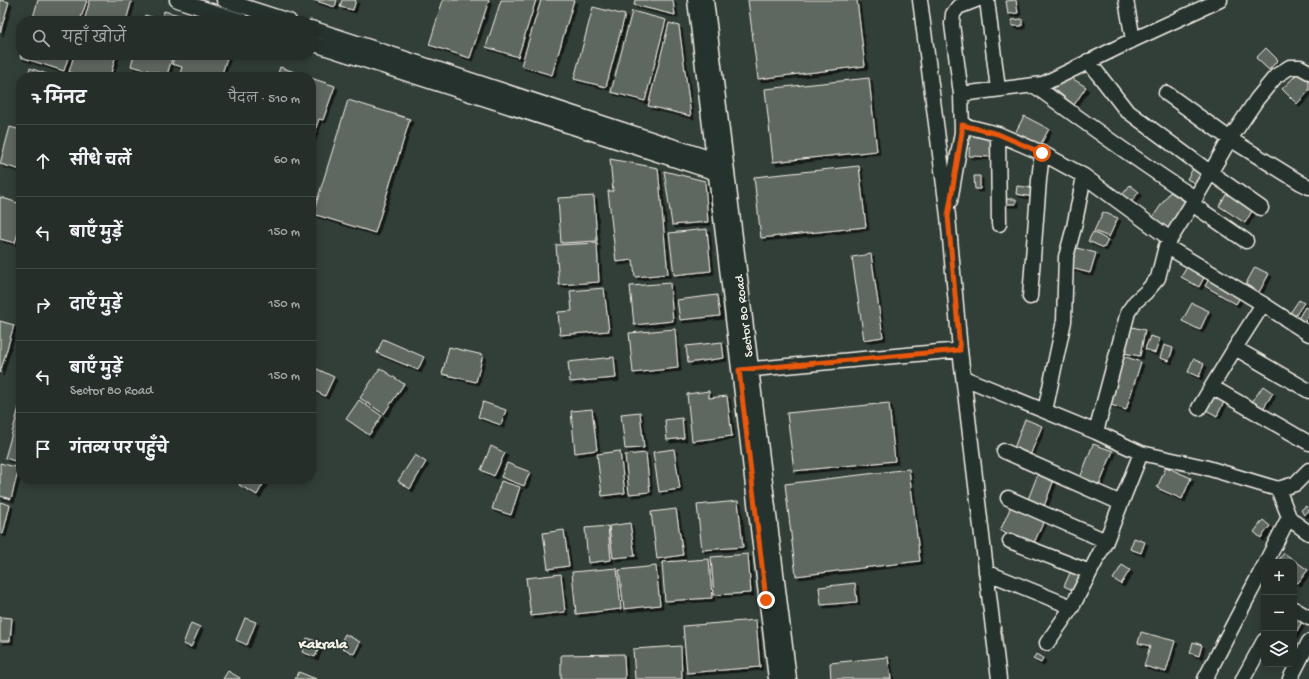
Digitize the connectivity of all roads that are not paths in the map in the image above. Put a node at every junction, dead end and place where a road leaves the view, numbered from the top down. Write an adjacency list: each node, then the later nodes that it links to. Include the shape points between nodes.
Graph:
1 (177, 0): 10 (street)
2 (224, 0): 13 (street)
3 (695, 0): 27 (street, Sector 80 Road)
4 (706, 0): 27 (street, Sector 80 Road)
5 (920, 0): 33 (street)
6 (976, 0): 11 (street)
7 (987, 0): 20 (street)
8 (1126, 0): 15 (street)
9 (1220, 0): 15 (street)
10 (200, 3): 12 (street)
11 (954, 4): 22 (street, via 952,24)
12 (230, 16)
13 (274, 16)
14 (316, 30): 27 (street)
15 (1132, 40): 17 (street)
16 (316, 45): 27 (street)
17 (1088, 61): 19 (street); 28 (street, via 1126,110)
18 (1309, 72): 25 (street, via 1300,67 1290,67 1276,76)
19 (1036, 86): 20 (street); 31 (street)
20 (998, 89): 22 (street)
21 (1166, 93): 25 (street)
22 (961, 94): 23 (street)
23 (962, 125): 24 (street); 33 (street)
24 (998, 134): 26 (street); 34 (street)
25 (1230, 139): 28 (street); 30 (street)
26 (1042, 153): 29 (street); 37 (street)
27 (721, 168): 42 (street, Sector 80 Road)
28 (1211, 173): 31 (street); 32 (street)
29 (1084, 176): 36 (street); 47 (street, via 1066,257 1064,321)
30 (1309, 187)
31 (1194, 201): 35 (street); 36 (street)
32 (1261, 208)
33 (948, 216): 41 (street)
34 (999, 224)
35 (1246, 241)
36 (1168, 242): 38 (street); 48 (street, via 1158,278 1128,312)
37 (1030, 297)
38 (1263, 304): 39 (street); 40 (street)
39 (1309, 334)
40 (1235, 348): 44 (street); 45 (street)
41 (960, 350): 42 (street); 43 (street)
42 (745, 370): 70 (street, Sector 80 Road); 71 (street, Sector 80 Road)
43 (964, 378): 47 (street); 61 (street)
44 (1212, 387): 46 (street); 49 (street)
45 (1309, 391)
46 (1199, 408)
47 (1045, 411): 48 (street)
48 (1096, 432): 51 (street)
49 (1309, 443)
50 (1004, 452): 55 (street)
51 (1141, 452): 53 (street); 55 (street)
52 (1308, 472): 53 (street, via 1295,484)
53 (1278, 489): 56 (street)
54 (1008, 498): 59 (street)
55 (1122, 503): 59 (street)
56 (1289, 517): 57 (street); 60 (street)
57 (1309, 533)
58 (1010, 541): 62 (street)
59 (1106, 541): 62 (street)
60 (1269, 559)
61 (986, 572): 64 (street); 72 (street)
62 (1090, 572): 64 (street)
63 (1261, 575): 73 (street)
64 (1072, 607): 68 (street)
65 (1297, 611): 66 (street)
66 (1309, 618)
67 (1309, 642): 75 (street)
68 (1047, 643)
69 (1261, 646): 74 (street)
70 (776, 679)
71 (789, 679)
72 (999, 679)
73 (1205, 679)
74 (1243, 679)
75 (1290, 679)

